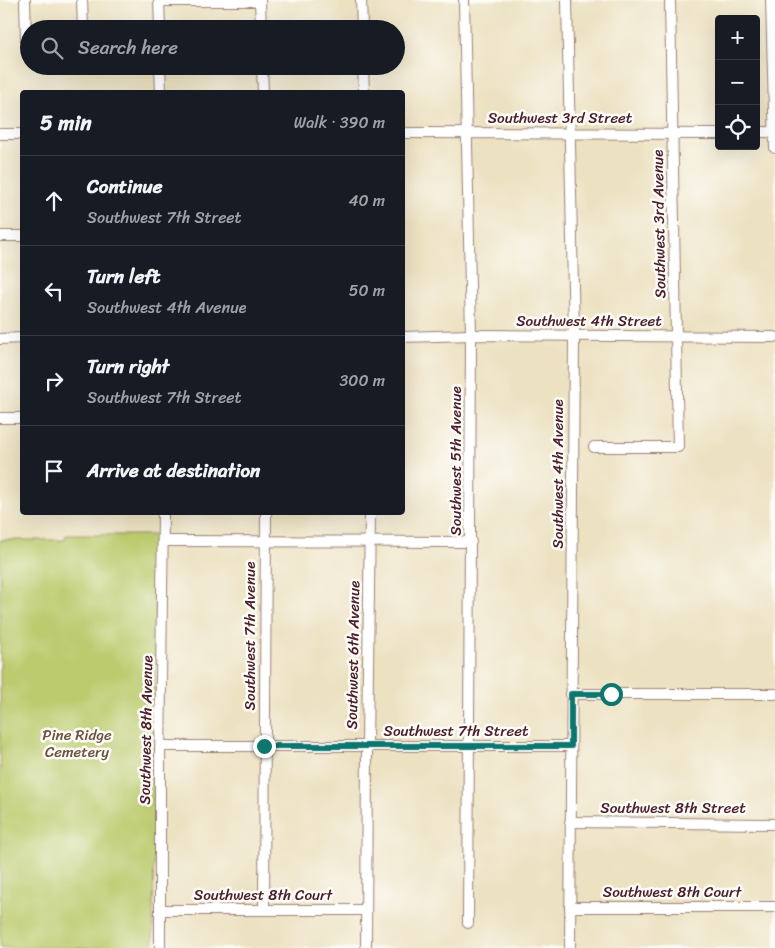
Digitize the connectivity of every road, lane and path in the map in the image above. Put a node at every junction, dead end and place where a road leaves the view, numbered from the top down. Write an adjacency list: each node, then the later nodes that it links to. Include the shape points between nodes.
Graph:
1 (26, 0): 10 (street)
2 (82, 0): 11 (street)
3 (260, 0): 9 (street); 13 (street)
4 (361, 0): 14 (street)
5 (464, 0): 24 (street, Southwest 5th Avenue)
6 (567, 0): 25 (street, Southwest 4th Avenue)
7 (670, 0): 26 (street, Southwest 3rd Avenue)
8 (771, 0): 22 (street)
9 (159, 1): 12 (street)
10 (26, 20)
11 (83, 20)
12 (160, 20)
13 (261, 20)
14 (362, 20)
15 (160, 75): 18 (street)
16 (262, 75): 19 (street)
17 (363, 75): 20 (street)
18 (161, 90)
19 (263, 90)
20 (364, 90)
21 (760, 132): 22 (street)
22 (775, 132): 30 (street)
23 (405, 133): 24 (street, Southwest 3rd Street)
24 (466, 133): 25 (street, Southwest 3rd Street); 33 (street, Southwest 5th Avenue)
25 (570, 133): 26 (street, Southwest 3rd Street); 34 (street, Southwest 4th Avenue)
26 (673, 133): 29 (street, Southwest 3rd Street); 36 (street, Southwest 3rd Avenue)
27 (0, 134): 28 (street)
28 (20, 134)
29 (715, 134)
30 (775, 148)
31 (0, 236): 32 (street)
32 (20, 236)
33 (471, 335): 34 (street, Southwest 4th Street); 35 (street, Southwest 4th Street); 49 (street, Southwest 5th Avenue)
34 (574, 336): 36 (street, Southwest 4th Street); 50 (street, Southwest 4th Avenue)
35 (405, 337)
36 (676, 337): 37 (street, Southwest 4th Street); 42 (street, Southwest 3rd Avenue, via 678,447)
37 (775, 337)
38 (0, 338): 39 (street)
39 (20, 338)
40 (0, 418): 41 (street)
41 (20, 418)
42 (594, 447)
43 (163, 515): 47 (street, Southwest 8th Avenue)
44 (266, 515): 48 (street, Southwest 7th Avenue)
45 (370, 515): 46 (street, Southwest 6th Avenue)
46 (369, 540): 48 (street); 49 (street); 54 (street, Southwest 6th Avenue)
47 (163, 541): 48 (street); 52 (street, Southwest 8th Avenue)
48 (266, 542): 53 (street, Southwest 7th Avenue)
49 (471, 542): 55 (street, Southwest 5th Avenue)
50 (571, 694): 51 (street); 56 (street, Southwest 4th Avenue)
51 (775, 694)
52 (161, 746): 53 (street, Southwest 7th Street); 62 (street, Southwest 8th Avenue)
53 (264, 746): 54 (street, Southwest 7th Street); 61 (street, Southwest 7th Avenue)
54 (367, 746): 55 (street, Southwest 7th Street); 63 (street, Southwest 6th Avenue)
55 (469, 746): 56 (street, Southwest 7th Street); 64 (street, Southwest 5th Avenue)
56 (571, 746): 57 (street, Southwest 4th Avenue)
57 (570, 822): 58 (street, Southwest 8th Street); 59 (street, Southwest 4th Avenue)
58 (775, 824)
59 (570, 907): 60 (street, Southwest 8th Court); 67 (street, Southwest 4th Avenue)
60 (775, 907)
61 (264, 909): 62 (street, Southwest 8th Court); 63 (street, Southwest 8th Court)
62 (160, 910): 65 (street, Southwest 8th Avenue)
63 (366, 910): 66 (street, Southwest 6th Avenue)
64 (468, 923)
65 (160, 948)
66 (366, 948)
67 (570, 948)

